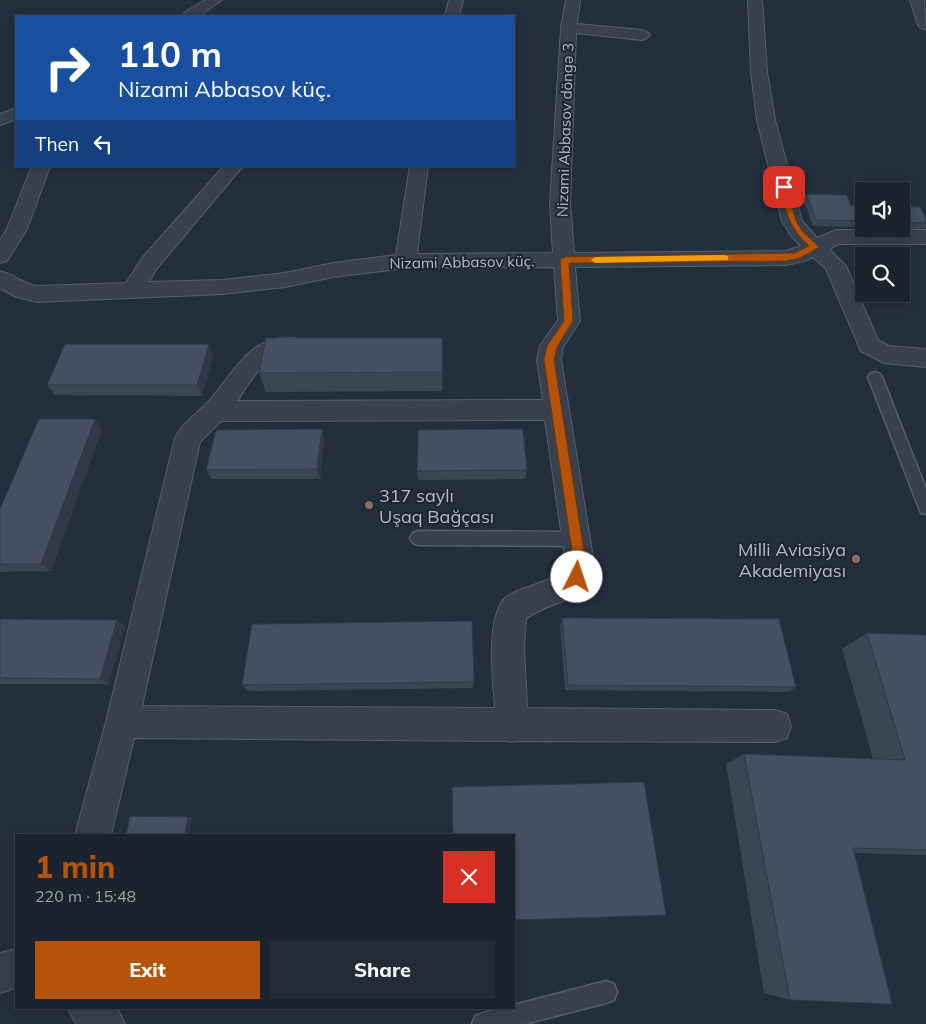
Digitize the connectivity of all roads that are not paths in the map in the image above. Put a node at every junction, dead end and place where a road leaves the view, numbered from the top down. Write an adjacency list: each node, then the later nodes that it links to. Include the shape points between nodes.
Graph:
1 (215, 0): 6 (street)
2 (456, 0): 7 (street)
3 (573, 0): 9 (street, Nizami Abbasov döngə 3)
4 (755, 0): 17 (street, via 759,72 766,120 792,221)
5 (912, 1): 8 (street)
6 (191, 15)
7 (452, 15)
8 (926, 25)
9 (570, 28): 10 (street); 19 (street, Nizami Abbasov döngə 3, via 560,203)
10 (642, 35)
11 (15, 113): 12 (street)
12 (0, 120)
13 (41, 167): 18 (street, via 17,230)
14 (233, 167): 22 (street, via 150,262)
15 (419, 167): 20 (street)
16 (926, 237): 17 (street, Nizami Abbasov küç., via 836,238)
17 (814, 247): 19 (street, Nizami Abbasov küç., via 786,258); 24 (street, via 835,266 869,346 884,354)
18 (0, 256)
19 (565, 260): 20 (street, Nizami Abbasov küç.); 26 (street, Nizami Abbasov döngə 3, via 569,321 552,346 549,360)
20 (406, 261): 22 (street, Nizami Abbasov küç., via 251,284)
21 (0, 278): 22 (street, Nizami Abbasov küç., via 22,291 37,294)
22 (132, 291)
23 (322, 346): 27 (street, via 275,347 264,352 254,359 228,398)
24 (926, 358)
25 (875, 377): 28 (lane)
26 (557, 410): 27 (street); 30 (street, Nizami Abbasov döngə 3)
27 (215, 411): 31 (street, via 188,438)
28 (926, 508)
29 (418, 538): 30 (lane)
30 (577, 539): 32 (street, Nizami Abbasov döngə 3, via 580,564 577,577 568,586 528,601 514,610 508,628)
31 (122, 722): 32 (street); 34 (street)
32 (512, 726): 33 (street)
33 (775, 726)
34 (93, 834)
35 (15, 970): 36 (street)
36 (0, 973)
37 (606, 992): 40 (lane)
38 (89, 1009): 39 (street)
39 (105, 1024)
40 (483, 1024)

